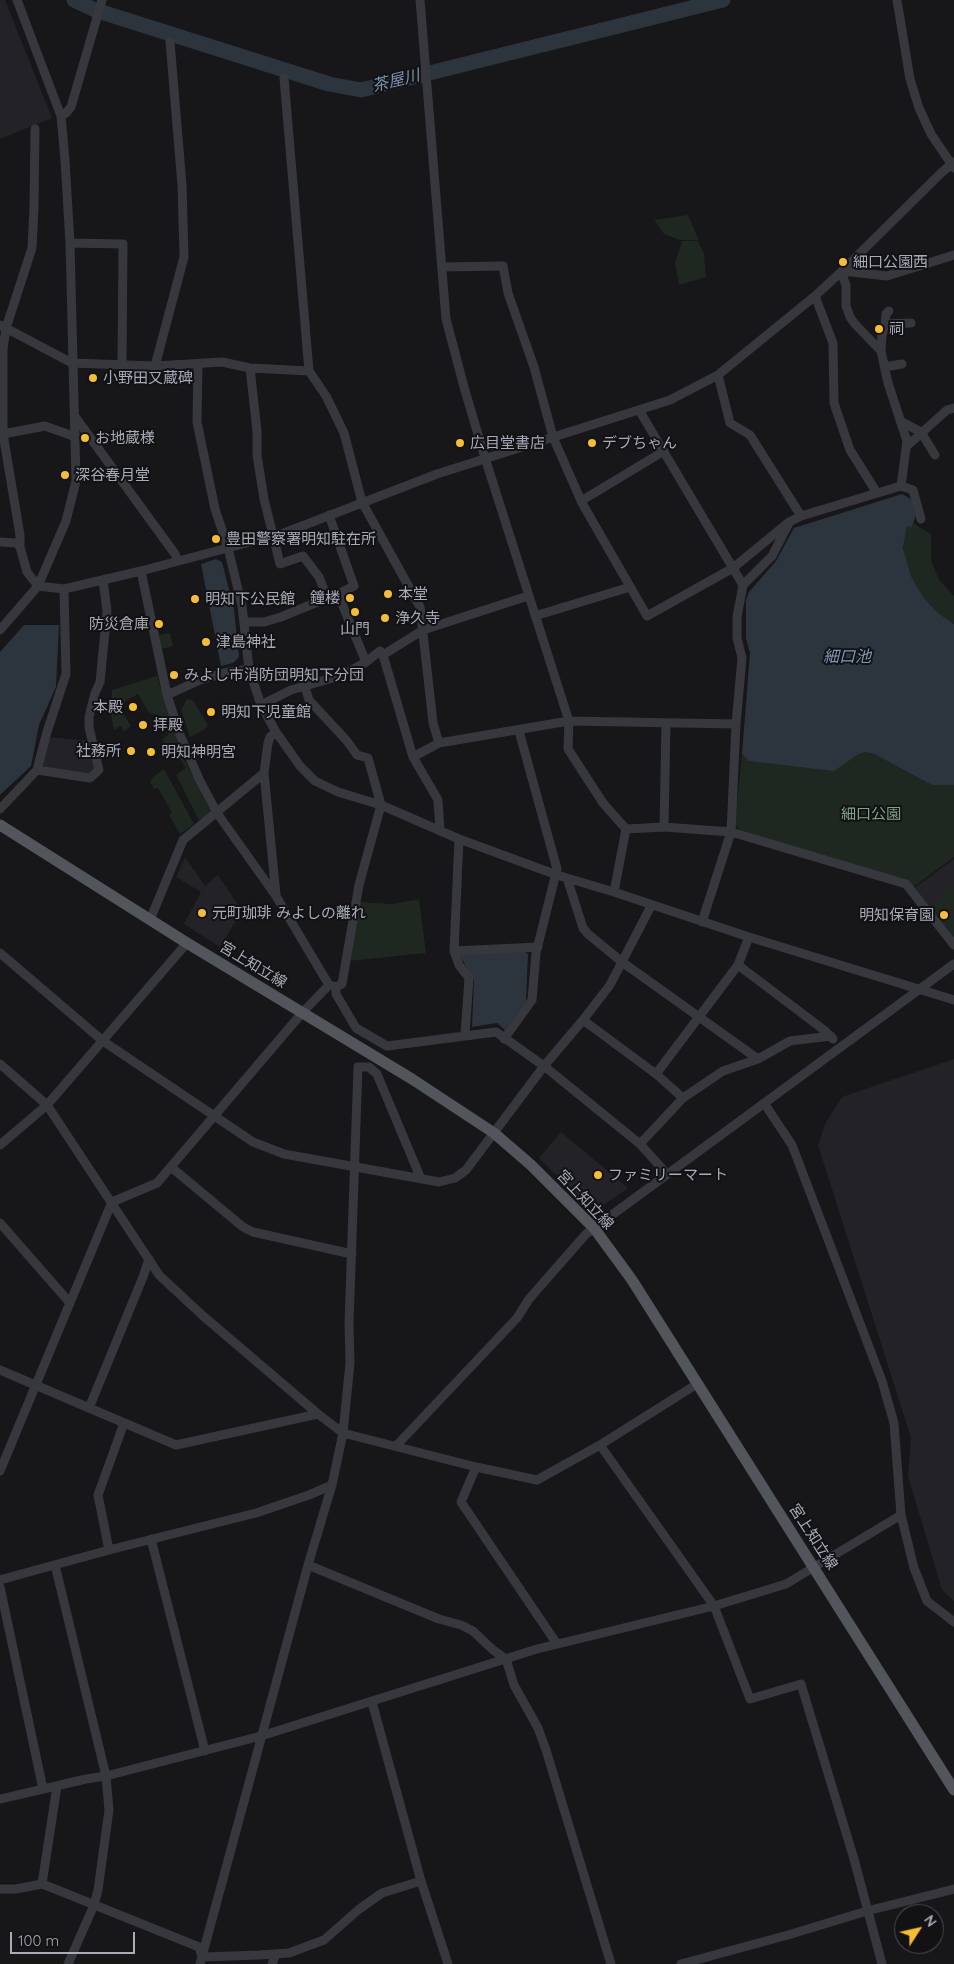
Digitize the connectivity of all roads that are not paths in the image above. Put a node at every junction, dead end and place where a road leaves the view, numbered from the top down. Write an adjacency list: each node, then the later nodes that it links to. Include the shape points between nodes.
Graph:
1 (16, 0): 7 (street)
2 (420, 0): 12 (street)
3 (897, 0): 9 (street, via 910,79 919,108 931,134)
4 (102, 2): 7 (street, via 71,107)
5 (170, 42): 24 (street, via 182,185 184,257)
6 (284, 78): 27 (street)
7 (61, 116): 10 (street)
8 (34, 129): 18 (street, via 32,248)
9 (953, 165): 13 (street)
10 (70, 242): 20 (street); 23 (street, via 123,244)
11 (954, 255): 13 (street, via 887,276)
12 (442, 266): 36 (street, via 503,266 508,293 534,367); 40 (street, via 446,319)
13 (841, 272): 14 (street); 19 (street, via 846,284 846,306 850,317)
14 (814, 296): 28 (street); 42 (street, via 833,343 834,403 850,450)
15 (889, 311): 17 (street)
16 (911, 323): 17 (street)
17 (885, 324): 19 (street)
18 (3, 326): 20 (street); 34 (street)
19 (882, 351): 25 (street)
20 (72, 363): 23 (street); 31 (street)
21 (198, 364): 24 (street); 26 (street, via 222,362); 52 (street, via 197,422 215,509)
22 (902, 364): 25 (street)
23 (122, 366): 24 (street)
24 (155, 366)
25 (885, 367): 32 (street)
26 (250, 368): 27 (street); 49 (street, via 257,455)
27 (309, 371): 44 (street, via 326,396 344,433)
28 (718, 375): 30 (street, via 670,400); 46 (street, via 730,423 750,435)
29 (954, 408): 33 (street)
30 (639, 410): 36 (street); 38 (street)
31 (76, 418): 35 (street); 53 (street)
32 (900, 422): 33 (street); 37 (street)
33 (921, 432): 37 (street); 39 (street)
34 (3, 434): 35 (street, via 45,426); 51 (street)
35 (76, 437): 58 (street, via 76,481 66,521)
36 (553, 437): 40 (street); 43 (street)
37 (907, 446): 41 (street)
38 (664, 452): 43 (street); 54 (street)
39 (935, 455)
40 (485, 458): 44 (street); 62 (street)
41 (901, 486): 42 (street); 47 (street, via 913,490)
42 (877, 493): 46 (street)
43 (581, 501): 59 (street)
44 (362, 502): 45 (street); 67 (street, via 420,607)
45 (329, 515): 49 (street); 61 (street, via 354,586)
46 (801, 516): 48 (street)
47 (921, 519)
48 (789, 522): 54 (street); 57 (street, via 772,556)
49 (273, 536): 52 (street); 63 (street, via 280,564 303,556 320,577)
50 (0, 542): 51 (street, via 17,543)
51 (20, 547): 58 (street, via 28,572)
52 (228, 548): 53 (street); 65 (street)
53 (178, 561): 55 (street)
54 (733, 568): 57 (street); 59 (street, via 647,616)
55 (141, 571): 56 (street); 72 (street)
56 (103, 580): 60 (street); 81 (street, via 107,611 100,682 89,717 99,770 90,778)
57 (743, 585): 76 (street, via 737,617 737,638 742,658)
58 (38, 586): 60 (street); 66 (street)
59 (630, 587): 64 (street)
60 (64, 589): 81 (street, via 66,674)
61 (338, 594): 63 (street); 69 (street)
62 (528, 596): 64 (street); 67 (street)
63 (327, 597): 65 (street, via 264,622)
64 (535, 616): 74 (street)
65 (244, 622): 70 (street)
66 (0, 630)
67 (423, 630): 68 (street); 79 (street, via 433,723)
68 (383, 655): 69 (street, via 380,651); 80 (street)
69 (366, 662): 71 (street, via 343,675)
70 (249, 669): 72 (street, via 200,680); 73 (street)
71 (305, 687): 73 (street, via 291,690); 83 (street, via 309,700 357,755 368,758)
72 (167, 695): 85 (street, via 180,735)
73 (261, 705): 78 (street)
74 (569, 721): 75 (street); 77 (street); 88 (street, via 568,749 604,803)
75 (666, 723): 76 (street); 87 (street)
76 (736, 724): 90 (street)
77 (519, 731): 79 (street); 92 (street)
78 (276, 732): 82 (street, via 268,743); 83 (street, via 315,781 338,792)
79 (439, 743): 80 (street)
80 (412, 757): 89 (street, via 438,800)
81 (37, 770): 84 (street)
82 (264, 773): 85 (street); 95 (street)
83 (381, 804): 89 (street); 108 (street, via 359,885 342,984)
84 (0, 809)
85 (217, 812): 95 (street); 97 (street, via 182,840)
86 (0, 825): 97 (main road, 宮上知立線)
87 (664, 827): 88 (street); 90 (street)
88 (626, 829): 94 (street)
89 (440, 831): 91 (street)
90 (731, 832): 98 (street); 101 (street, via 906,884)
91 (460, 839): 92 (street); 103 (street)
92 (557, 875): 93 (street); 102 (street)
93 (567, 878): 94 (street); 105 (street, via 582,928)
94 (614, 892): 96 (street)
95 (276, 896): 108 (street)
96 (651, 906): 98 (street); 105 (street)
97 (150, 920): 100 (main road, 宮上知立線)
98 (702, 922): 99 (street)
99 (749, 937): 107 (street); 109 (street)
100 (187, 943): 111 (main road, 宮上知立線); 117 (street)
101 (954, 945)
102 (538, 946): 103 (street); 116 (street, via 532,1000)
103 (454, 951): 114 (street, via 459,965 470,978)
104 (0, 954): 117 (street)
105 (622, 962): 112 (street); 113 (street, via 610,985)
106 (954, 964): 109 (street)
107 (738, 965): 112 (street); 115 (street)
108 (333, 986): 111 (street); 114 (street, via 356,1028 387,1046)
109 (918, 990): 110 (street); 118 (street)
110 (954, 1000)
111 (302, 1013): 126 (street); 127 (main road, 宮上知立線)
112 (701, 1016): 119 (street); 122 (street)
113 (583, 1020): 121 (street); 122 (street)
114 (465, 1035): 116 (street, via 496,1032)
115 (831, 1036): 118 (street); 119 (street, via 790,1041)
116 (504, 1039): 121 (street)
117 (103, 1041): 125 (street); 126 (street)
118 (839, 1048): 124 (street)
119 (758, 1059): 123 (street, via 723,1071)
120 (0, 1064): 125 (street)
121 (544, 1066): 127 (street); 128 (street)
122 (656, 1074): 123 (street)
123 (683, 1098): 128 (street)
124 (764, 1103): 132 (street); 152 (street, via 792,1145 882,1381 894,1423)
125 (47, 1105): 129 (street); 134 (street)
126 (214, 1117): 130 (street); 131 (street, via 253,1142 284,1154)
127 (494, 1133): 133 (street, via 466,1170 455,1178 439,1182); 136 (main road, 宮上知立線)
128 (640, 1144): 132 (street)
129 (0, 1145)
130 (171, 1167): 134 (street, via 157,1183); 137 (street, via 243,1227)
131 (355, 1168): 133 (street); 133 (street, via 358,1067 369,1068 378,1074); 137 (street)
132 (667, 1174): 136 (street)
133 (421, 1179)
134 (112, 1202): 138 (street); 139 (street)
135 (0, 1223): 139 (street)
136 (594, 1228): 142 (main road, 宮上知立線, via 632,1280); 148 (street, via 564,1258 517,1318)
137 (352, 1254): 146 (street, via 350,1363)
138 (149, 1259): 143 (street); 144 (street, via 183,1298)
139 (70, 1302): 141 (street)
140 (0, 1370): 141 (street)
141 (36, 1384): 143 (street); 150 (street)
142 (697, 1384): 147 (street); 157 (main road, 宮上知立線)
143 (89, 1408): 145 (street)
144 (318, 1414): 145 (street, via 176,1445); 146 (street)
145 (124, 1423): 154 (street, via 98,1495)
146 (343, 1433): 148 (street); 151 (street)
147 (600, 1444): 149 (street, via 537,1480); 160 (street)
148 (396, 1446): 149 (street)
149 (476, 1467): 162 (street, via 460,1502)
150 (0, 1471)
151 (332, 1485): 153 (street, via 256,1512); 156 (street)
152 (900, 1515): 157 (street); 161 (street, via 914,1568 927,1601)
153 (150, 1539): 154 (street); 166 (street)
154 (109, 1550): 155 (street)
155 (56, 1565): 158 (street); 167 (street)
156 (308, 1565): 163 (street, via 473,1631); 165 (street)
157 (814, 1567): 160 (street, via 786,1584); 170 (main road, 宮上知立線)
158 (0, 1580)
159 (0, 1587): 169 (street)
160 (714, 1606): 162 (street); 177 (street, via 750,1699 801,1684)
161 (954, 1622)
162 (557, 1644): 163 (street)
163 (506, 1659): 164 (street); 183 (street, via 514,1685 538,1728 546,1750)
164 (372, 1702): 165 (street); 172 (street)
165 (261, 1736): 166 (street); 179 (street)
166 (205, 1751): 167 (street)
167 (106, 1776): 168 (street); 176 (street, via 109,1810)
168 (57, 1786): 169 (street); 173 (street)
169 (43, 1789): 171 (street)
170 (954, 1790)
171 (0, 1799)
172 (421, 1881): 178 (street, via 382,1893 324,1940 289,1953); 182 (street)
173 (42, 1884): 174 (street); 176 (street)
174 (0, 1889)
175 (954, 1889): 177 (street)
176 (94, 1905): 179 (street, via 199,1947); 180 (street)
177 (867, 1911): 184 (street); 185 (street)
178 (276, 1954): 179 (street); 181 (street)
179 (201, 1960)
180 (68, 1964)
181 (272, 1964)
182 (448, 1964)
183 (611, 1964)
184 (681, 1964)
185 (882, 1964)

